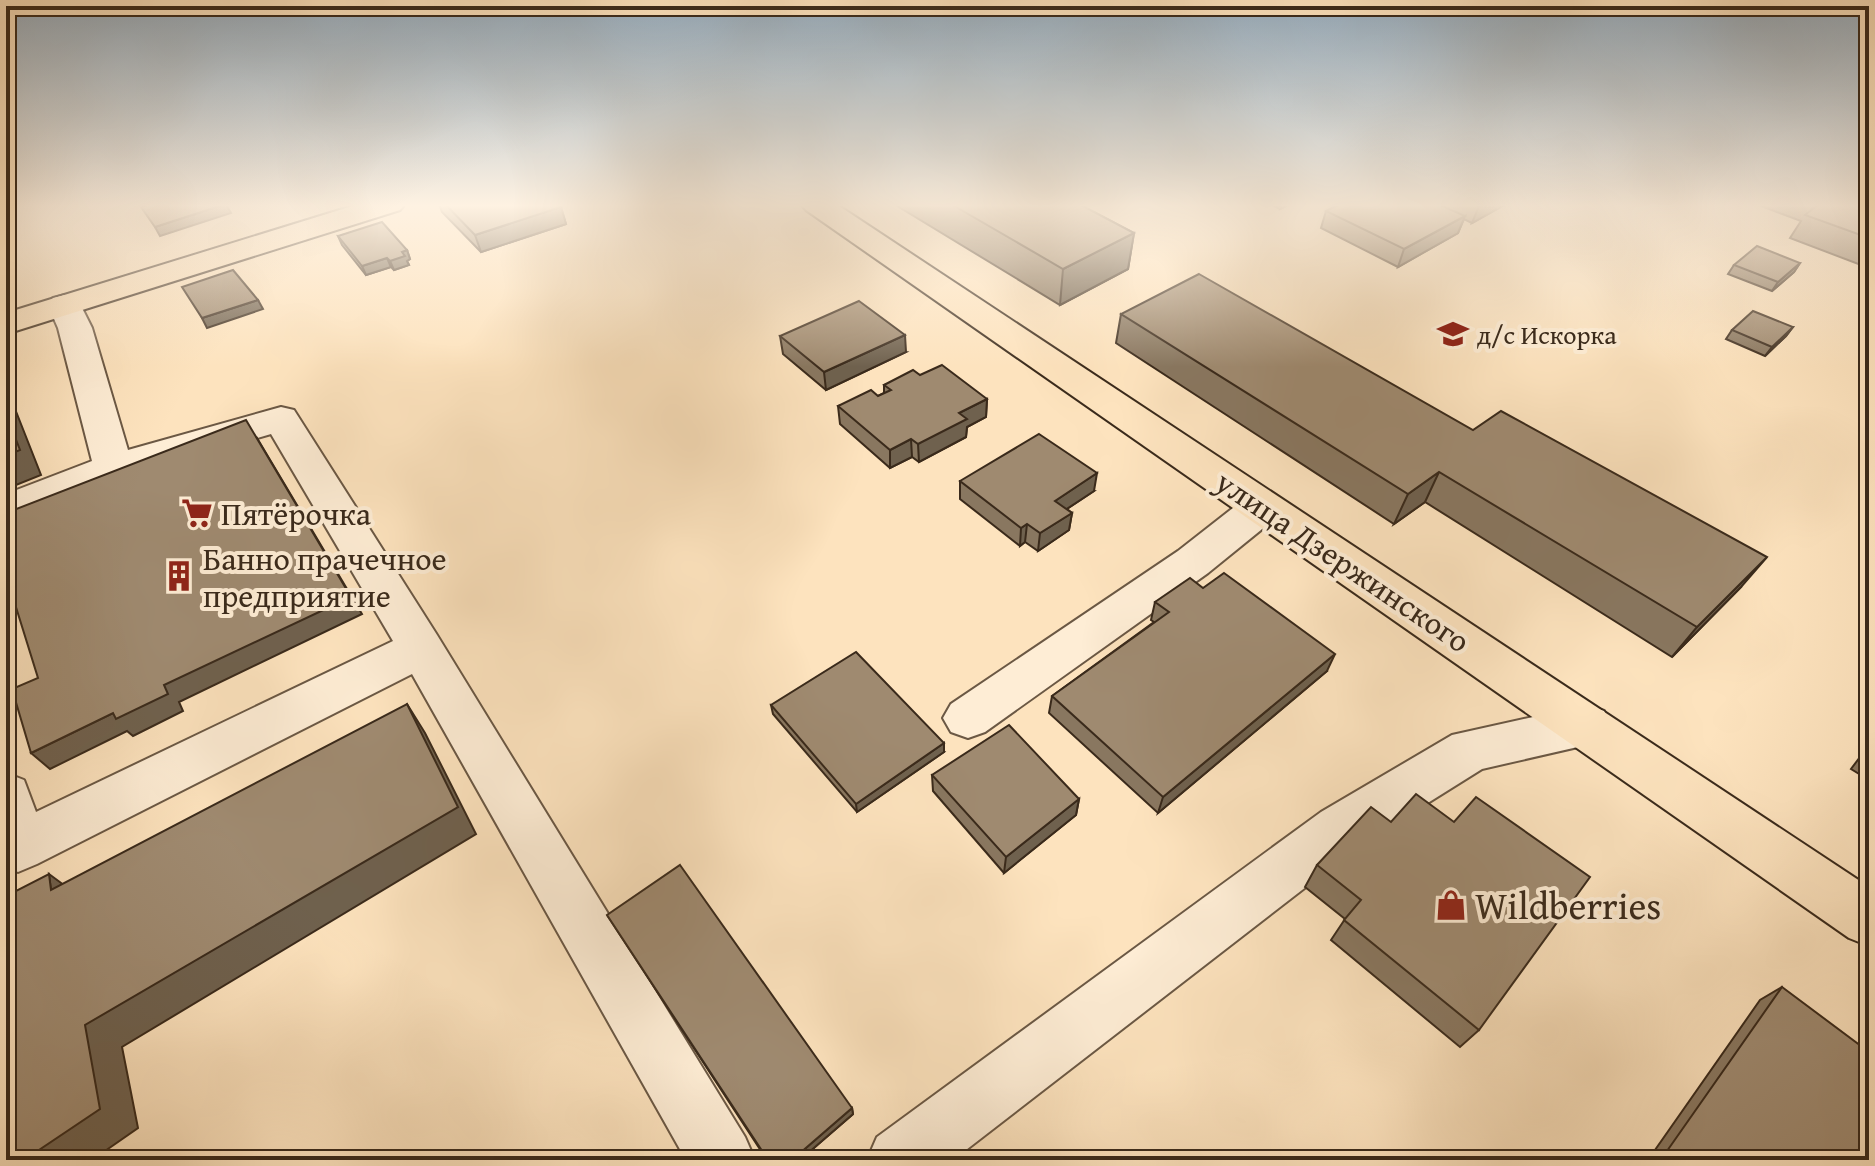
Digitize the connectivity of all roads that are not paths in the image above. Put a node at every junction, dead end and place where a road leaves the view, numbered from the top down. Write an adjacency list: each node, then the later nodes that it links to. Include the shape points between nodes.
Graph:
1 (215, 258): 3 (main road)
2 (896, 258): 6 (main road, улица Дзержинского)
3 (65, 305): 4 (main road); 5 (lane)
4 (6, 324)
5 (113, 467): 7 (lane); 8 (lane, via 281,419)
6 (1262, 507): 9 (lane, via 1193,562); 10 (main road, улица Дзержинского)
7 (6, 510)
8 (421, 648): 11 (lane, via 18,847); 13 (lane)
9 (968, 718)
10 (1587, 726): 12 (main road, улица Дзержинского); 14 (lane, via 1470,750 1340,829)
11 (6, 796)
12 (1869, 919)
13 (722, 1160)
14 (900, 1160)

